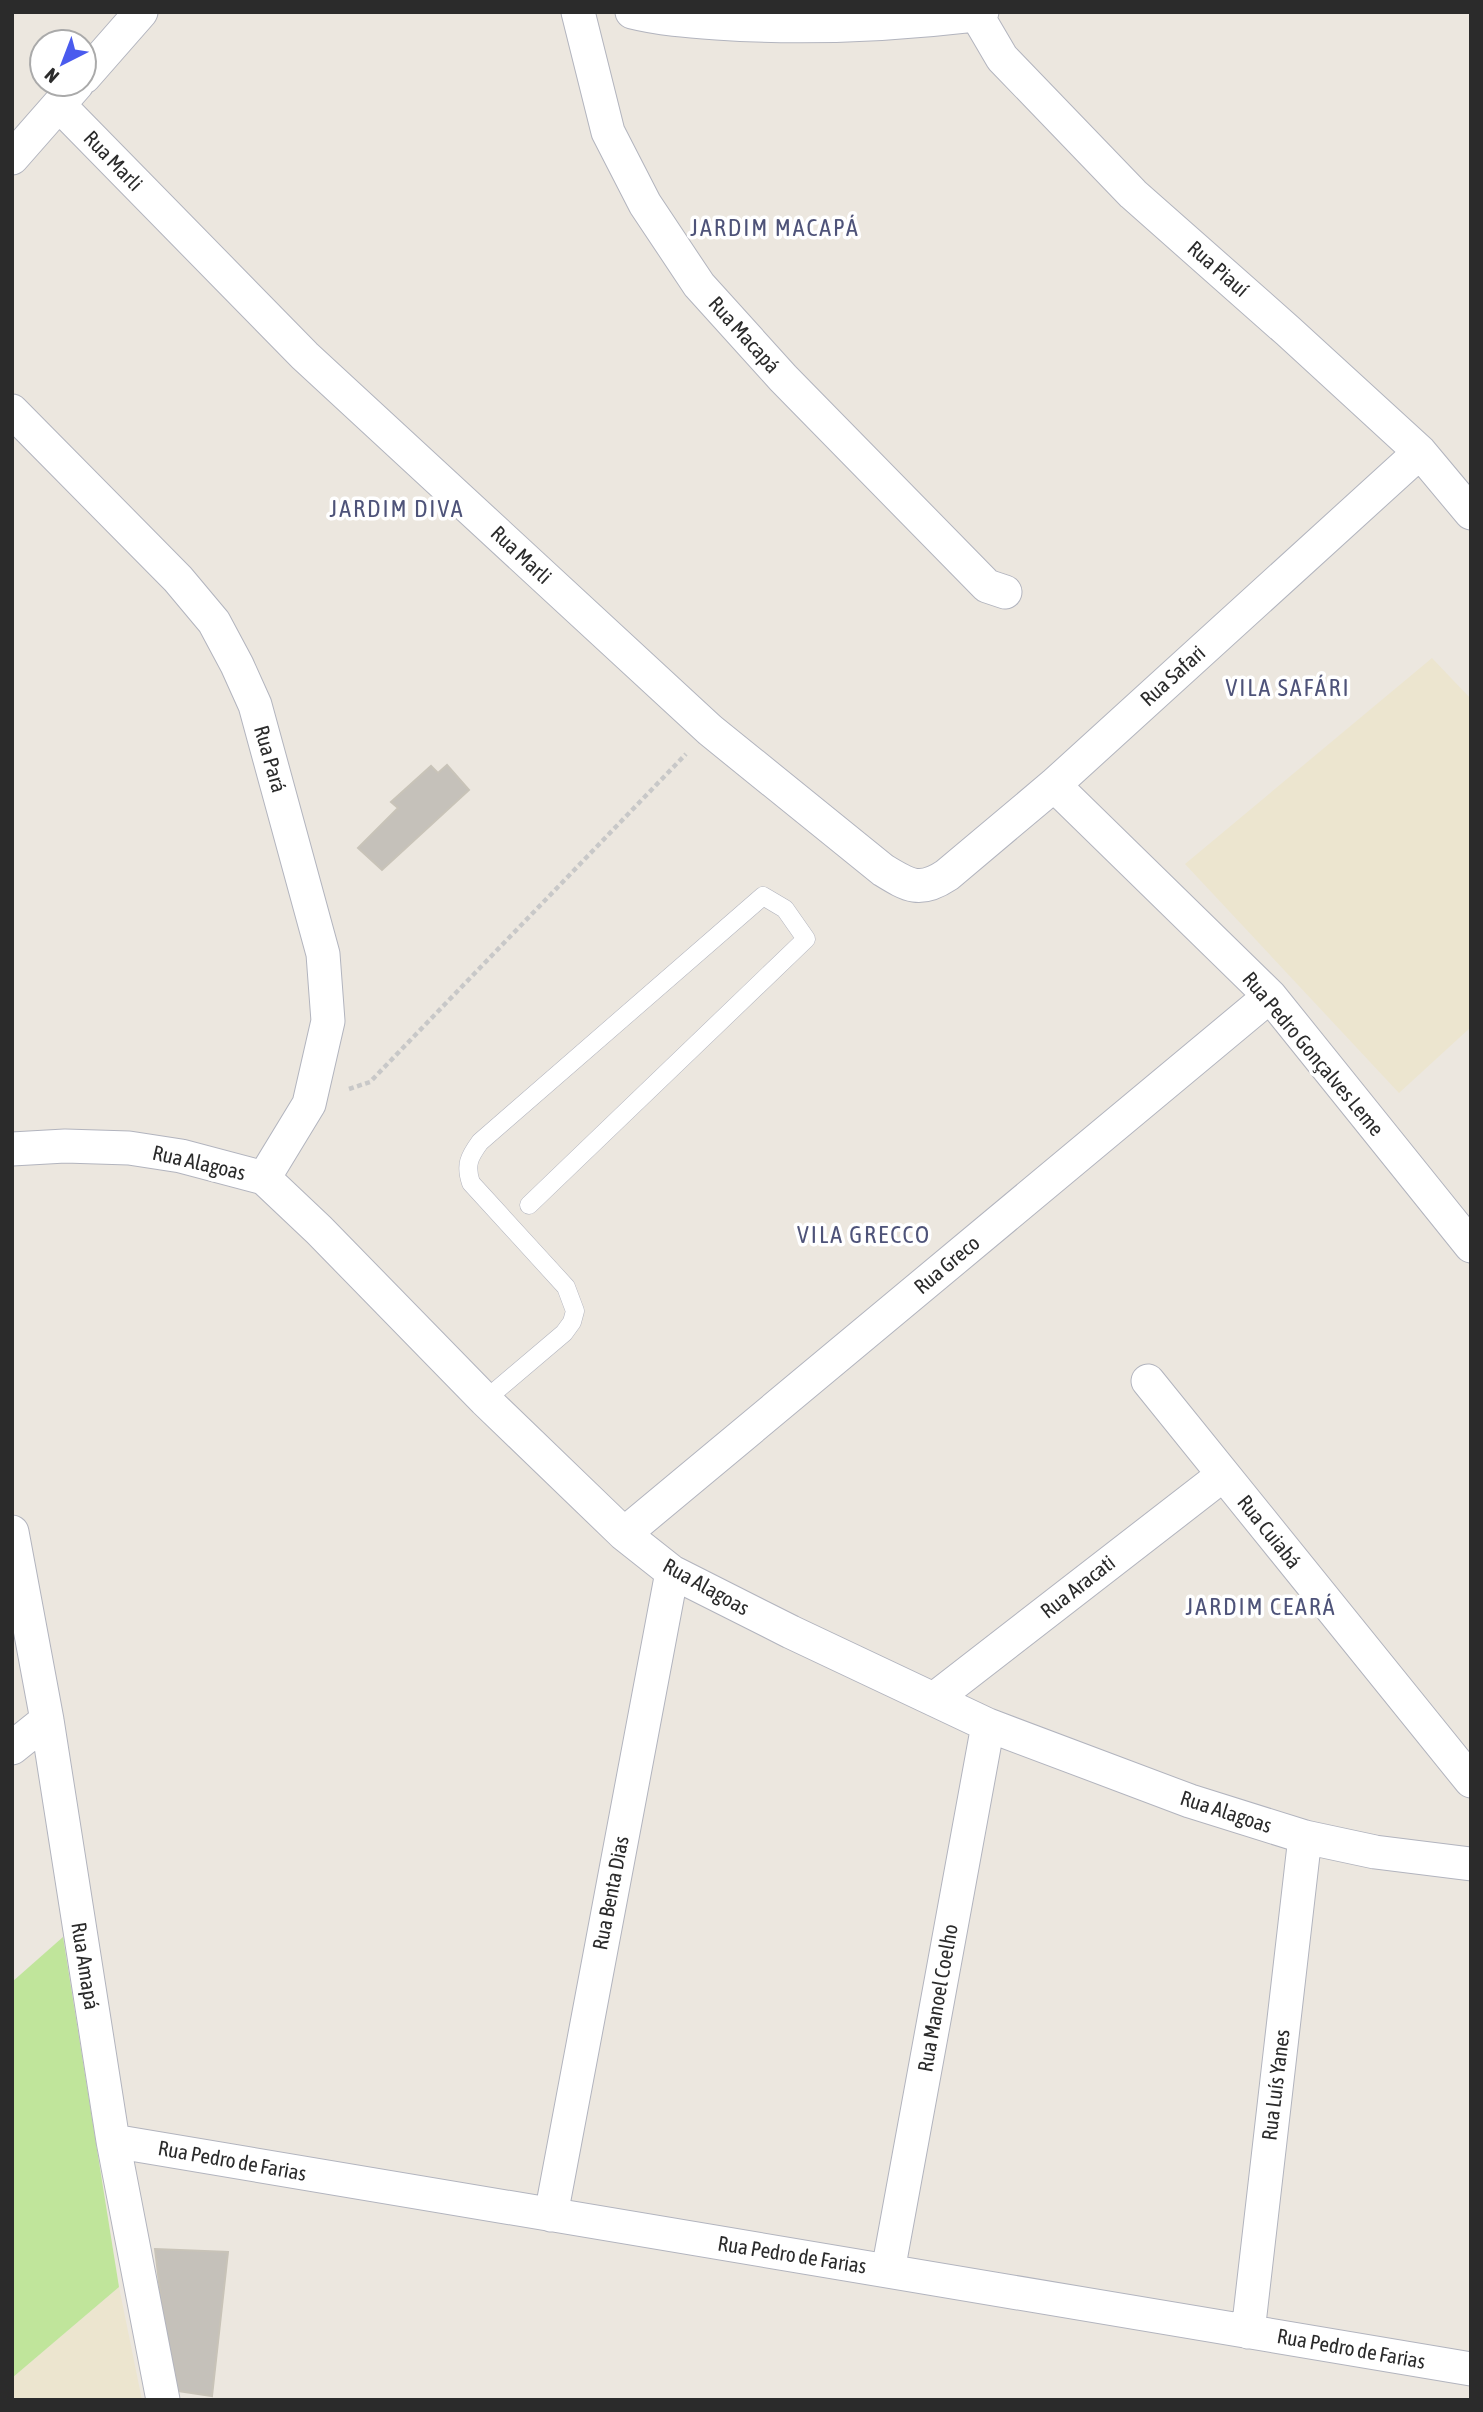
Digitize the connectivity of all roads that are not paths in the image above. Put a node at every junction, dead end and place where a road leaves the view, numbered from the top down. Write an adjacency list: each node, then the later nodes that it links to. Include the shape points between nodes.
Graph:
1 (141, 12): 5 (street)
2 (578, 12): 12 (street, Rua Macapá, via 608,131 645,204 699,285 783,378 987,586)
3 (632, 12): 4 (street, via 753,26 919,22)
4 (977, 13): 10 (street, Rua Piauí, via 1002,58 1133,194)
5 (98, 60)
6 (64, 98): 8 (street)
7 (72, 98): 14 (street, Rua Marli, via 305,356 710,730 883,870)
8 (12, 158)
9 (12, 411): 17 (street, Rua Pará, via 178,579 214,622 255,705 323,954 328,1020 309,1104)
10 (1420, 452): 11 (street, Rua Piauí); 13 (street, Rua Safari)
11 (1471, 513)
12 (1005, 592)
13 (1054, 785): 14 (street, Rua Safari, via 947,875); 15 (street, Rua Pedro Gonçalves Leme)
14 (917, 887)
15 (1270, 996): 19 (street, Rua Pedro Gonçalves Leme); 24 (street, Rua Greco)
16 (12, 1149): 17 (street, Rua Alagoas, via 129,1148)
17 (264, 1178): 21 (street, Rua Alagoas)
18 (529, 1205): 21 (lane, via 806,939 785,909 763,897 470,1155 466,1169 471,1183 566,1287 575,1311 564,1333)
19 (1471, 1246)
20 (1147, 1381): 22 (street, Rua Cuiabá)
21 (485, 1400): 24 (street, Rua Alagoas)
22 (1223, 1475): 26 (street, Rua Aracati); 30 (street, Rua Cuiabá)
23 (12, 1532): 27 (street, Rua Amapá)
24 (624, 1534): 25 (street, Rua Alagoas)
25 (671, 1572): 26 (street, Rua Alagoas); 34 (street, Rua Benta Dias)
26 (933, 1699): 28 (street, Rua Alagoas)
27 (47, 1720): 29 (street); 33 (street, Rua Amapá)
28 (988, 1725): 31 (street, Rua Alagoas); 35 (street, Rua Manoel Coelho)
29 (12, 1748)
30 (1471, 1781)
31 (1305, 1838): 32 (street, Rua Alagoas); 36 (street, Rua Luís Yanes)
32 (1471, 1864)
33 (113, 2141): 34 (street, Rua Pedro de Farias); 38 (street, Rua Amapá)
34 (551, 2215): 35 (street, Rua Pedro de Farias)
35 (888, 2271): 36 (street, Rua Pedro de Farias)
36 (1248, 2332): 37 (street, Rua Pedro de Farias)
37 (1471, 2369)
38 (163, 2400)

